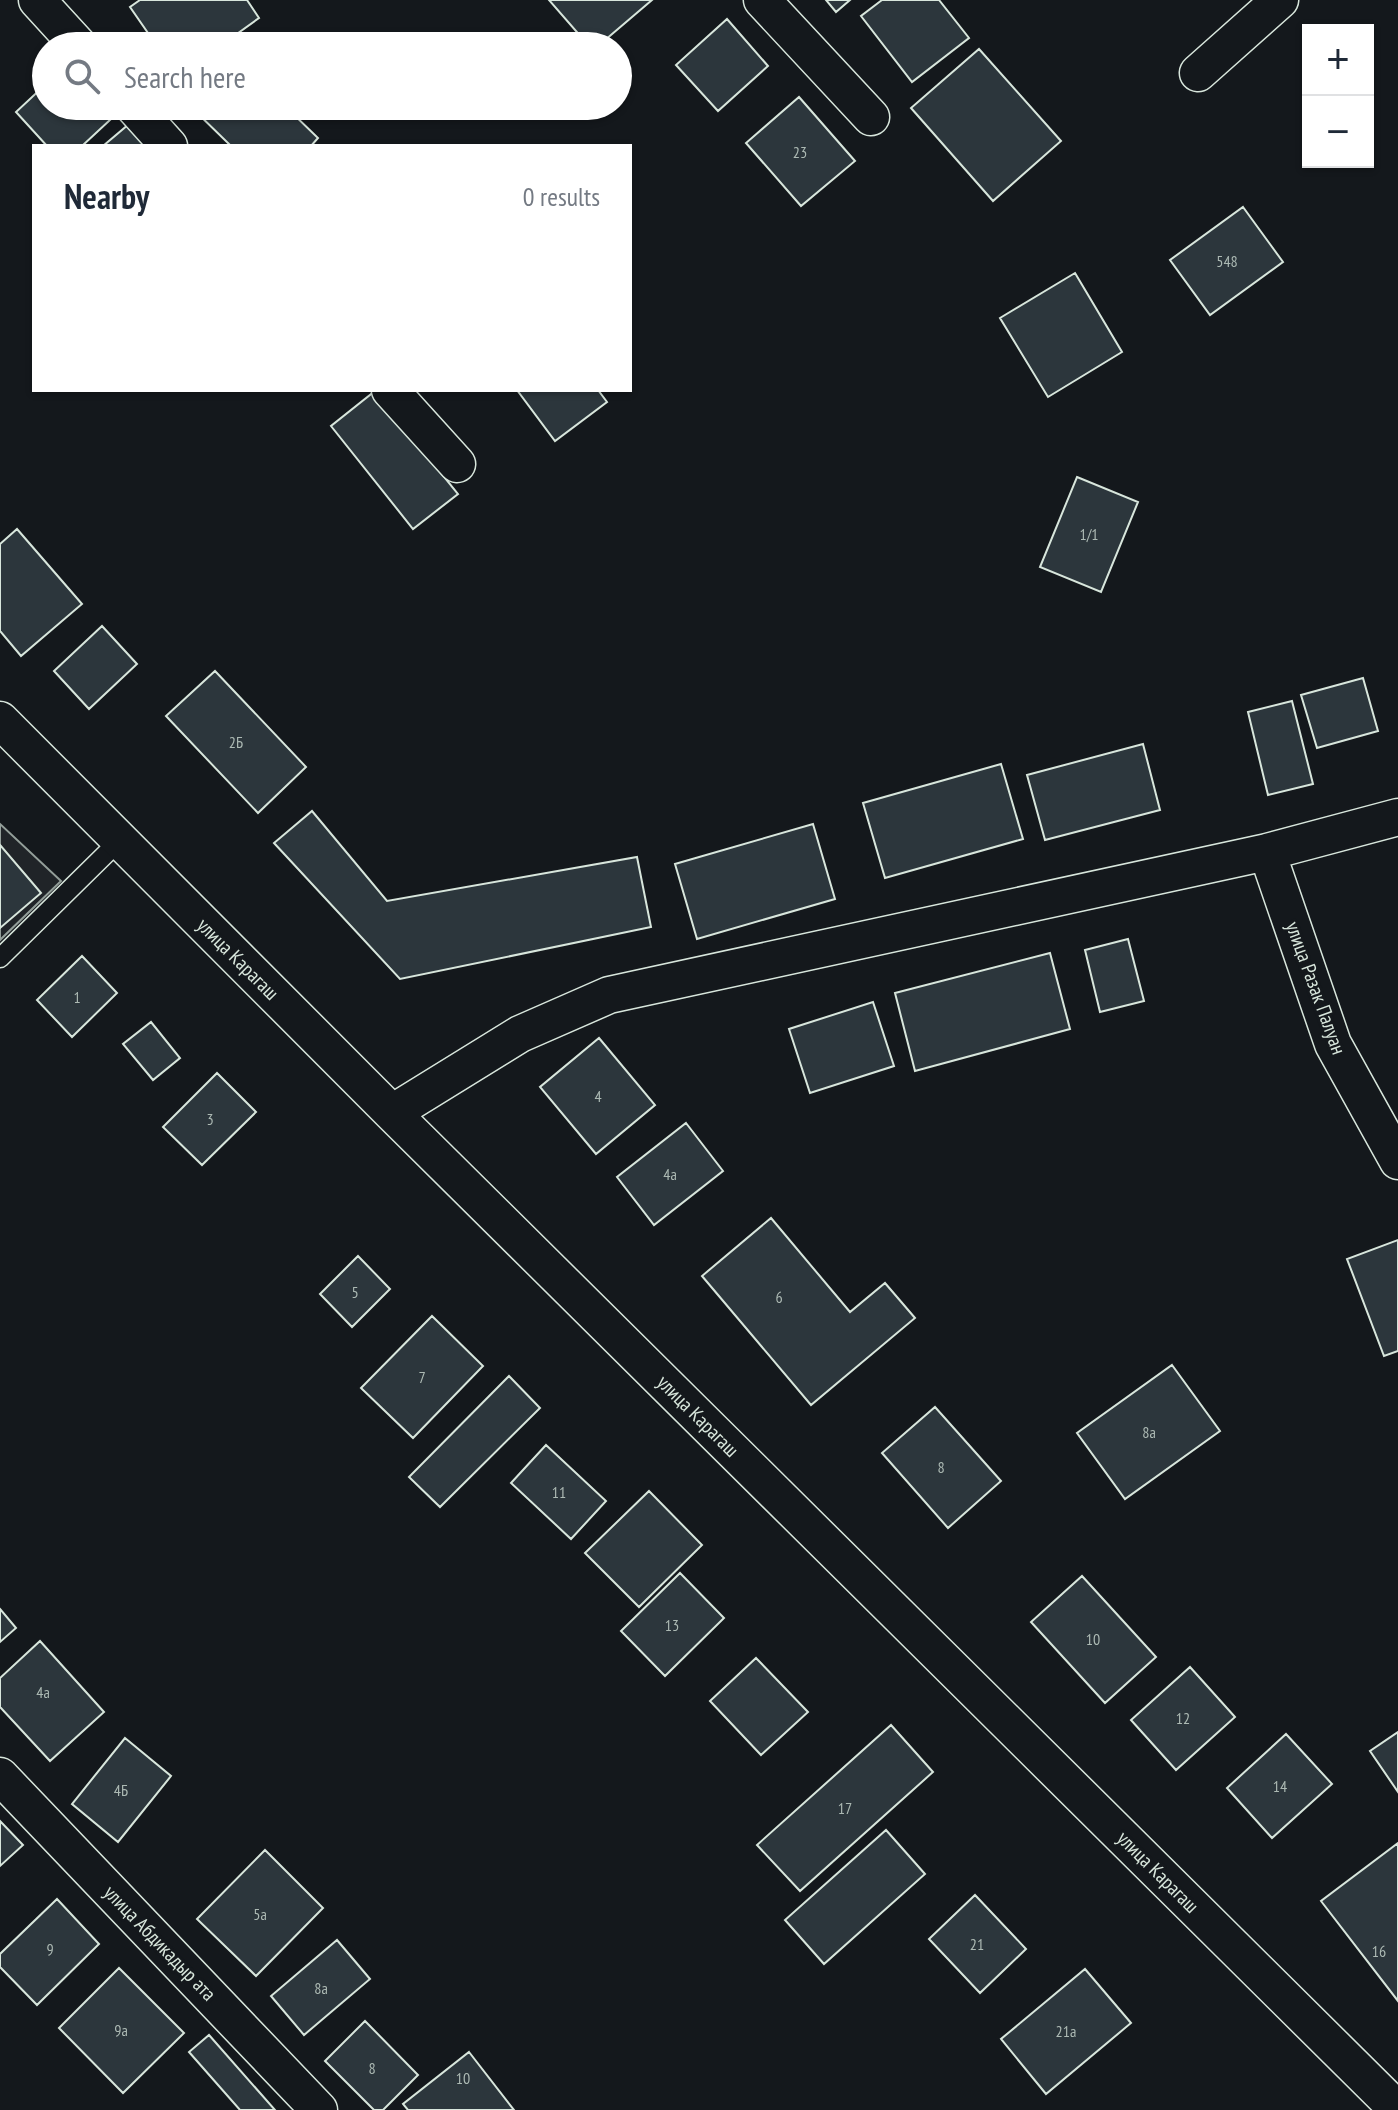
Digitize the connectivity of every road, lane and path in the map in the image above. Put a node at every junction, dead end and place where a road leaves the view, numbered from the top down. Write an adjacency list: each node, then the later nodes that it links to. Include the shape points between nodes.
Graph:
1 (37, 0): 4 (street)
2 (762, 0): 6 (street)
3 (1280, 0): 5 (street)
4 (66, 32)
5 (1198, 73)
6 (871, 117)
7 (146, 120): 8 (street)
8 (167, 144)
9 (392, 392): 10 (street)
10 (457, 464)
11 (0, 720): 13 (street, улица Карагаш)
12 (1398, 817): 14 (street)
13 (120, 840): 15 (lane); 16 (street, улица Карагаш)
14 (1267, 852): 16 (street, via 609,995 520,1034); 17 (street, улица Разак Палуан, via 1333,1044)
15 (0, 958)
16 (392, 1113): 19 (street, улица Карагаш)
17 (1398, 1161)
18 (0, 1776): 20 (street, улица Абдикадыр ата)
19 (1393, 2108)
20 (319, 2110)

